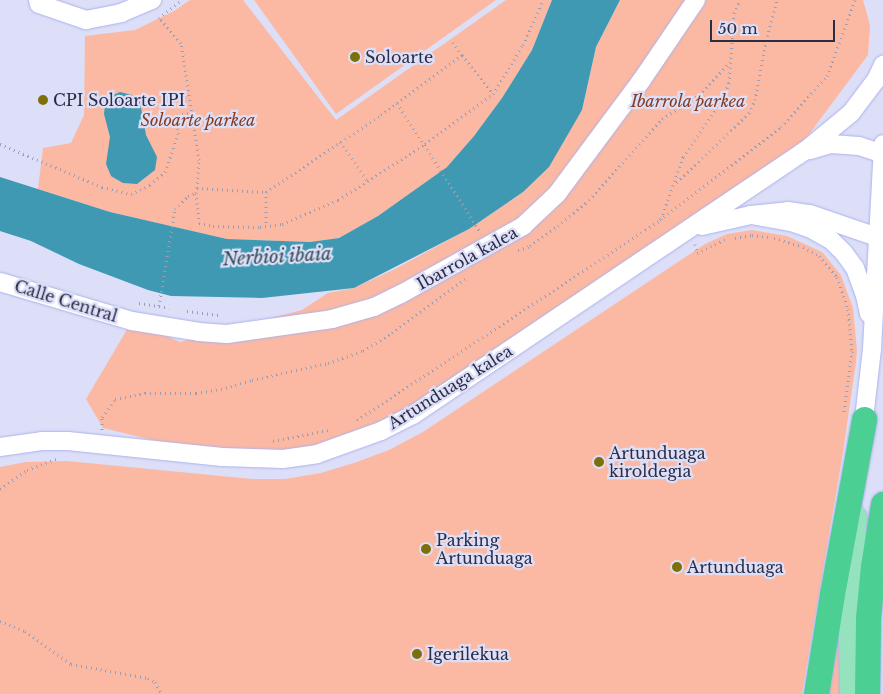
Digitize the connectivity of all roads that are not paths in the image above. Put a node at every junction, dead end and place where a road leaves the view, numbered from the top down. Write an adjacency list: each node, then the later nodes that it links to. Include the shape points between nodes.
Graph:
1 (38, 0): 2 (street, via 39,4 86,20 121,13)
2 (152, 0)
3 (696, 0): 12 (street, Ibarrola kalea, via 641,81 556,194 523,226 484,238 401,294 374,307 332,319 227,334)
4 (883, 65): 6 (street, Artunduaga kalea, via 851,113)
5 (883, 144): 7 (street)
6 (805, 151): 7 (street, Artunduaga kalea, via 831,144 859,146); 9 (street, Artunduaga kalea)
7 (883, 154): 10 (street)
8 (751, 215): 9 (street, Artunduaga kalea); 10 (street, Artunduaga kalea, via 788,211 810,214); 13 (street, Artunduaga kalea, via 811,229 831,240 844,253 855,268 866,295)
9 (692, 229): 15 (street, Artunduaga kalea, via 412,415 347,445 303,456 253,459 68,441)
10 (881, 239): 13 (street)
11 (0, 282): 12 (street, Calle Central)
12 (132, 321)
13 (872, 349): 14 (street)
14 (854, 417): 19 (highway); 20 (main road, via 849,599)
15 (0, 447)
16 (883, 504): 21 (highway, via 872,566)
17 (883, 558): 18 (highway)
18 (883, 580)
19 (816, 694)
20 (851, 694)
21 (868, 694)

